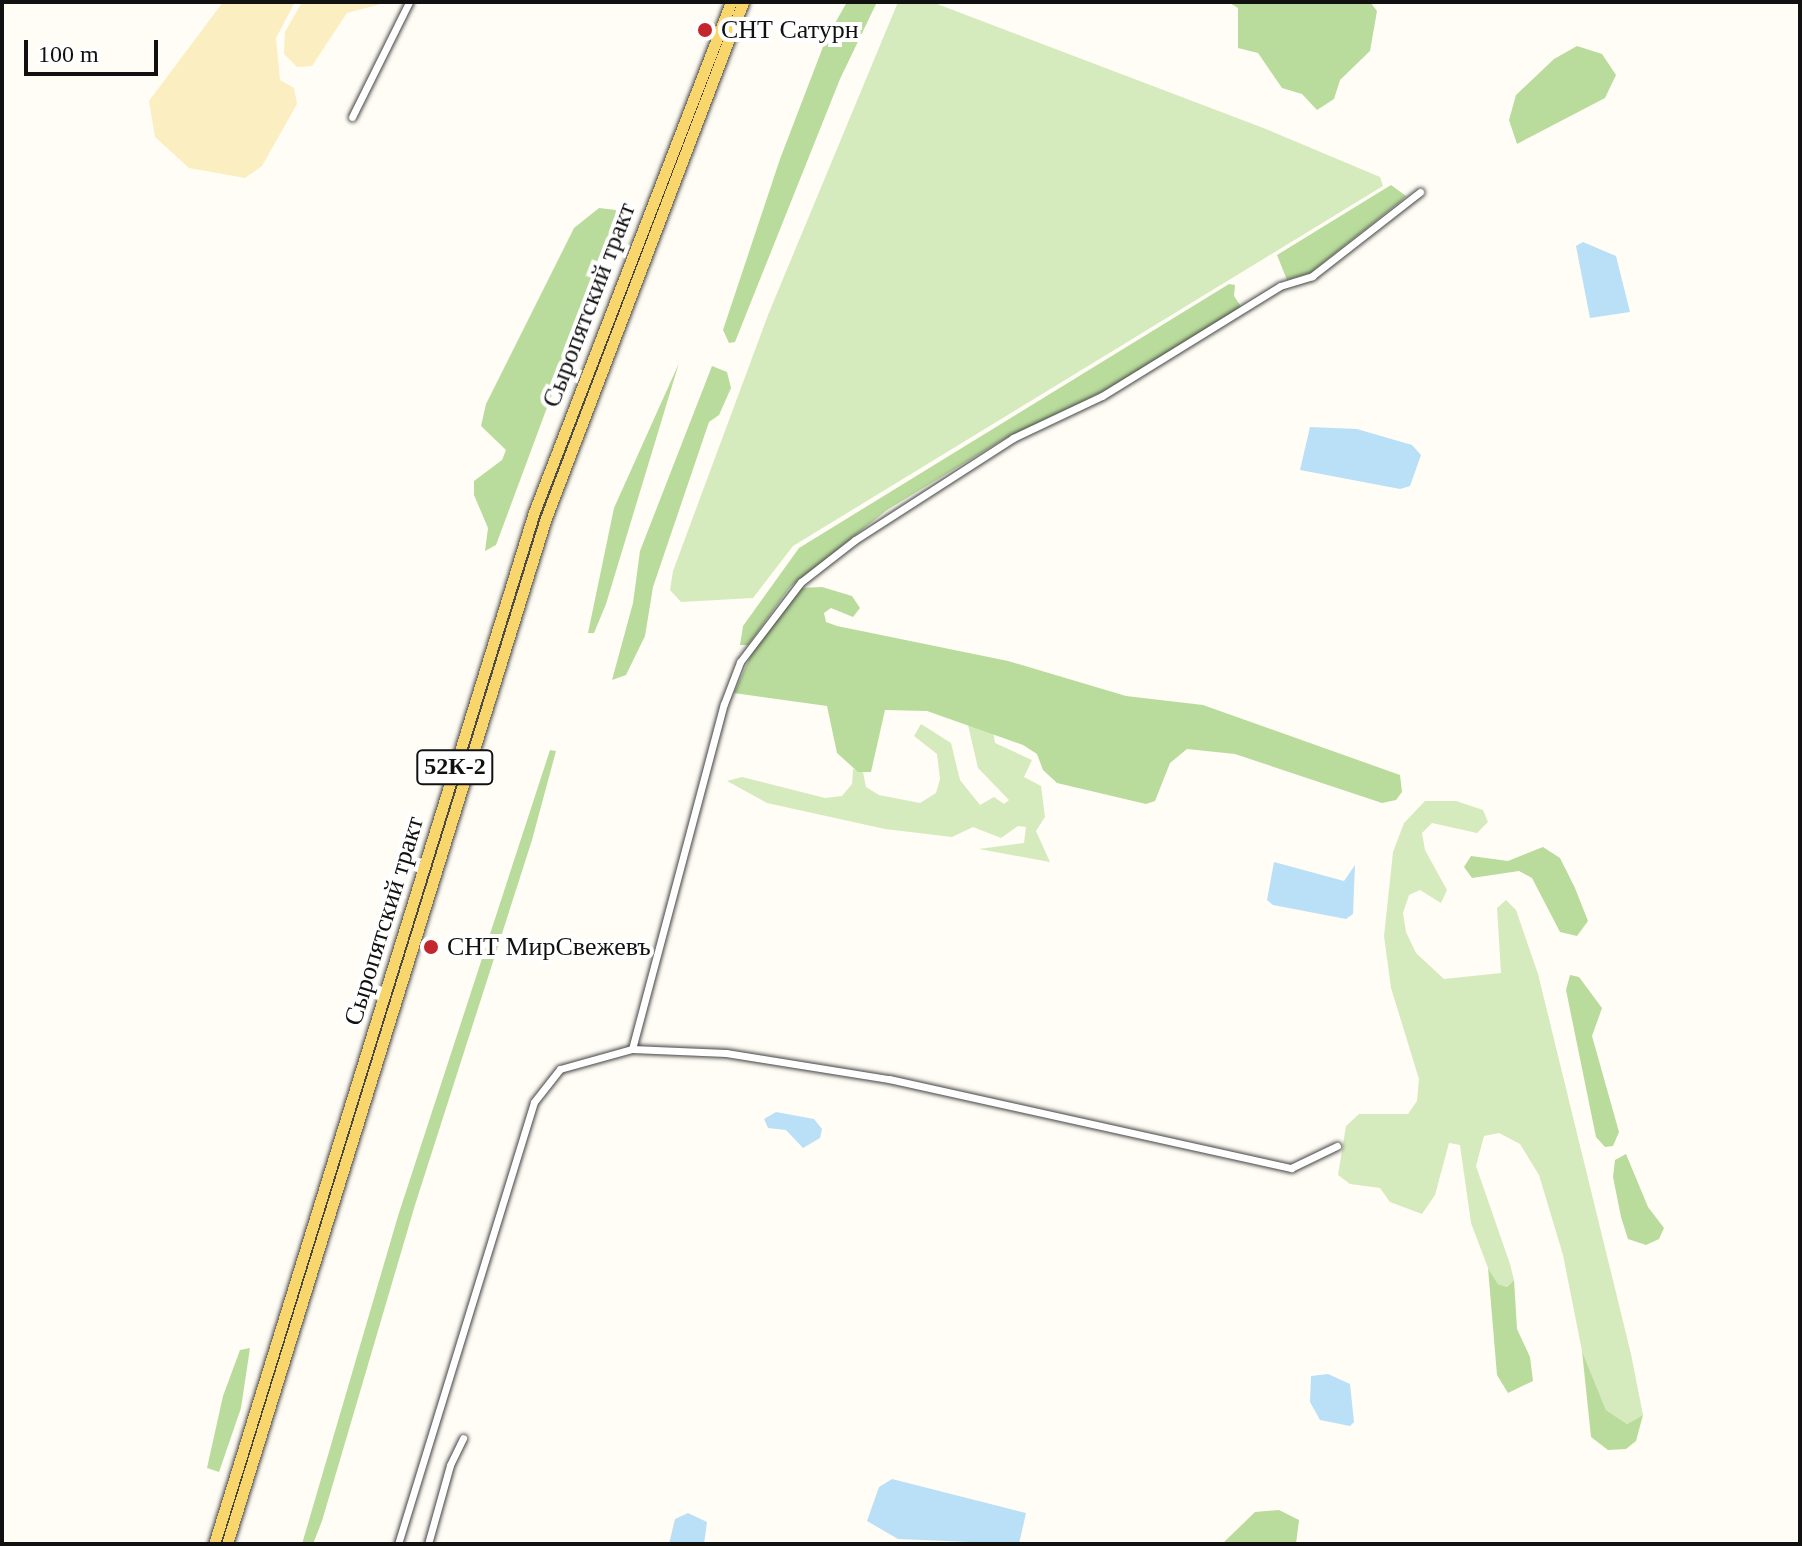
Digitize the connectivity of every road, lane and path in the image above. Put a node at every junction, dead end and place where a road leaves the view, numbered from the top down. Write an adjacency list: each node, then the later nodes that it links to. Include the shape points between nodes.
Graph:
1 (409, 2): 4 (street)
2 (731, 2): 9 (main road, Сыропятский тракт / 52К-2, via 534,512)
3 (743, 2): 10 (main road, Сыропятский тракт / 52К-2, via 546,518)
4 (352, 117)
5 (1420, 192): 6 (street, via 1312,276 1280,286 1102,396 1013,438 855,540 801,582 740,662 724,704)
6 (632, 1049): 7 (street, via 806,1063 1291,1168); 11 (street, via 560,1069 534,1102)
7 (1337, 1146)
8 (463, 1438): 12 (street)
9 (214, 1544)
10 (227, 1544)
11 (398, 1544)
12 (428, 1544)

